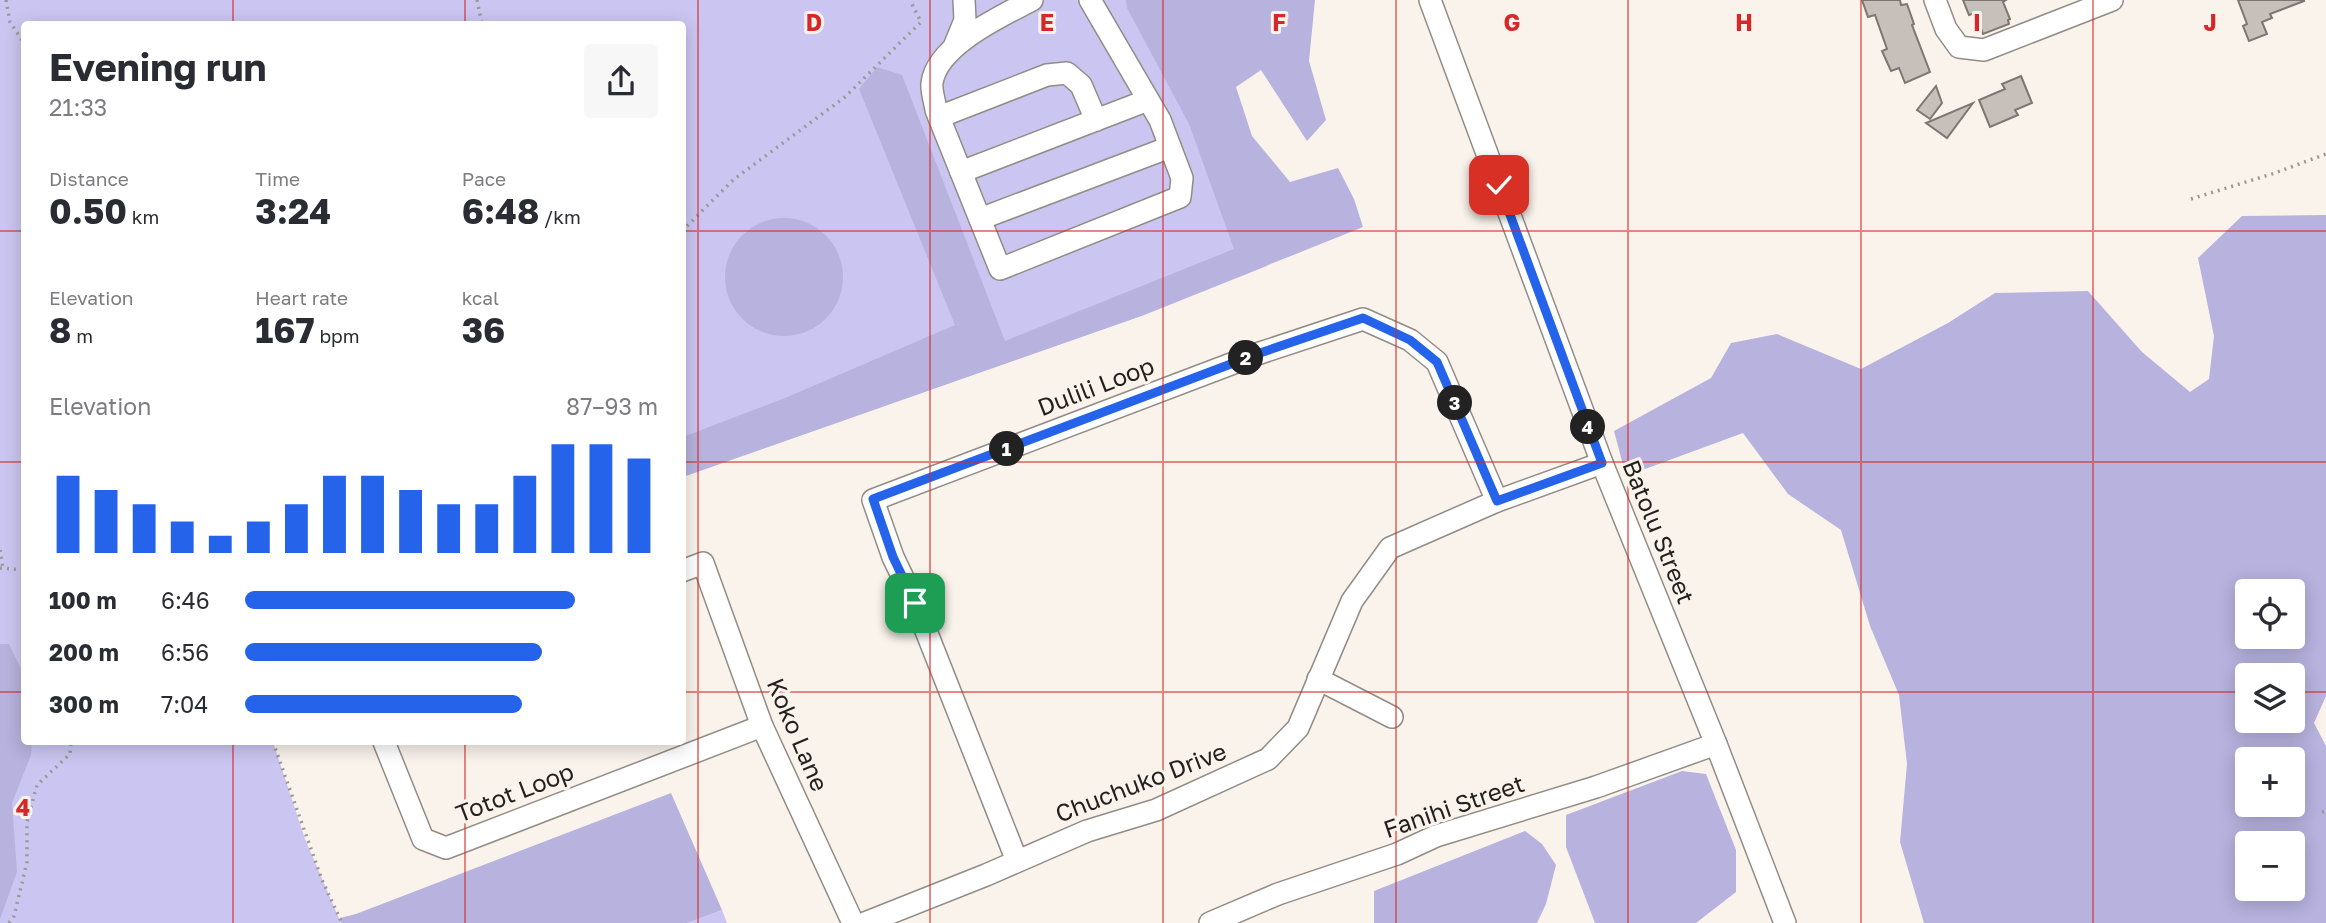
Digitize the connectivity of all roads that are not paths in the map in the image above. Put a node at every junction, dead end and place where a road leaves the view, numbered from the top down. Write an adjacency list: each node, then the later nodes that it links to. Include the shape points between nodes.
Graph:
1 (964, 0): 7 (street, via 965,20)
2 (1032, 0): 7 (street)
3 (1090, 0): 8 (street)
4 (1430, 0): 14 (street, Batolu Street)
5 (1935, 0): 6 (street, via 1959,47 1984,50)
6 (2112, 0)
7 (953, 49): 9 (street, via 942,60 932,83)
8 (1148, 100): 10 (street); 11 (street)
9 (939, 117): 10 (street, via 1047,75 1067,73 1081,85); 12 (street)
10 (1096, 120): 12 (street)
11 (1170, 147): 13 (street); 13 (street, via 1182,178 1180,197 1000,269)
12 (961, 172): 13 (street)
13 (980, 219)
14 (1602, 463): 15 (street, Chuchuko Drive); 20 (street, Batolu Street)
15 (1497, 501): 17 (street, Chuchuko Drive, via 1390,548 1352,601); 22 (street, Dulili Loop, via 1437,362 1410,340 1363,318 873,499)
16 (686, 569): 19 (street, Koko Lane, via 703,563)
17 (1318, 679): 18 (street); 22 (street, Chuchuko Drive, via 1298,728 1268,759 1156,810 1087,831)
18 (1392, 717)
19 (762, 726): 21 (street, Totot Loop, via 446,848 422,839); 23 (street, Koko Lane)
20 (1716, 744): 25 (street, Fanihi Street, via 1596,787 1436,835 1397,854 1278,894); 26 (street, Batolu Street)
21 (385, 745)
22 (1017, 861): 24 (street, Chuchuko Drive)
23 (853, 923)
24 (865, 923)
25 (1210, 923)
26 (1785, 923)

